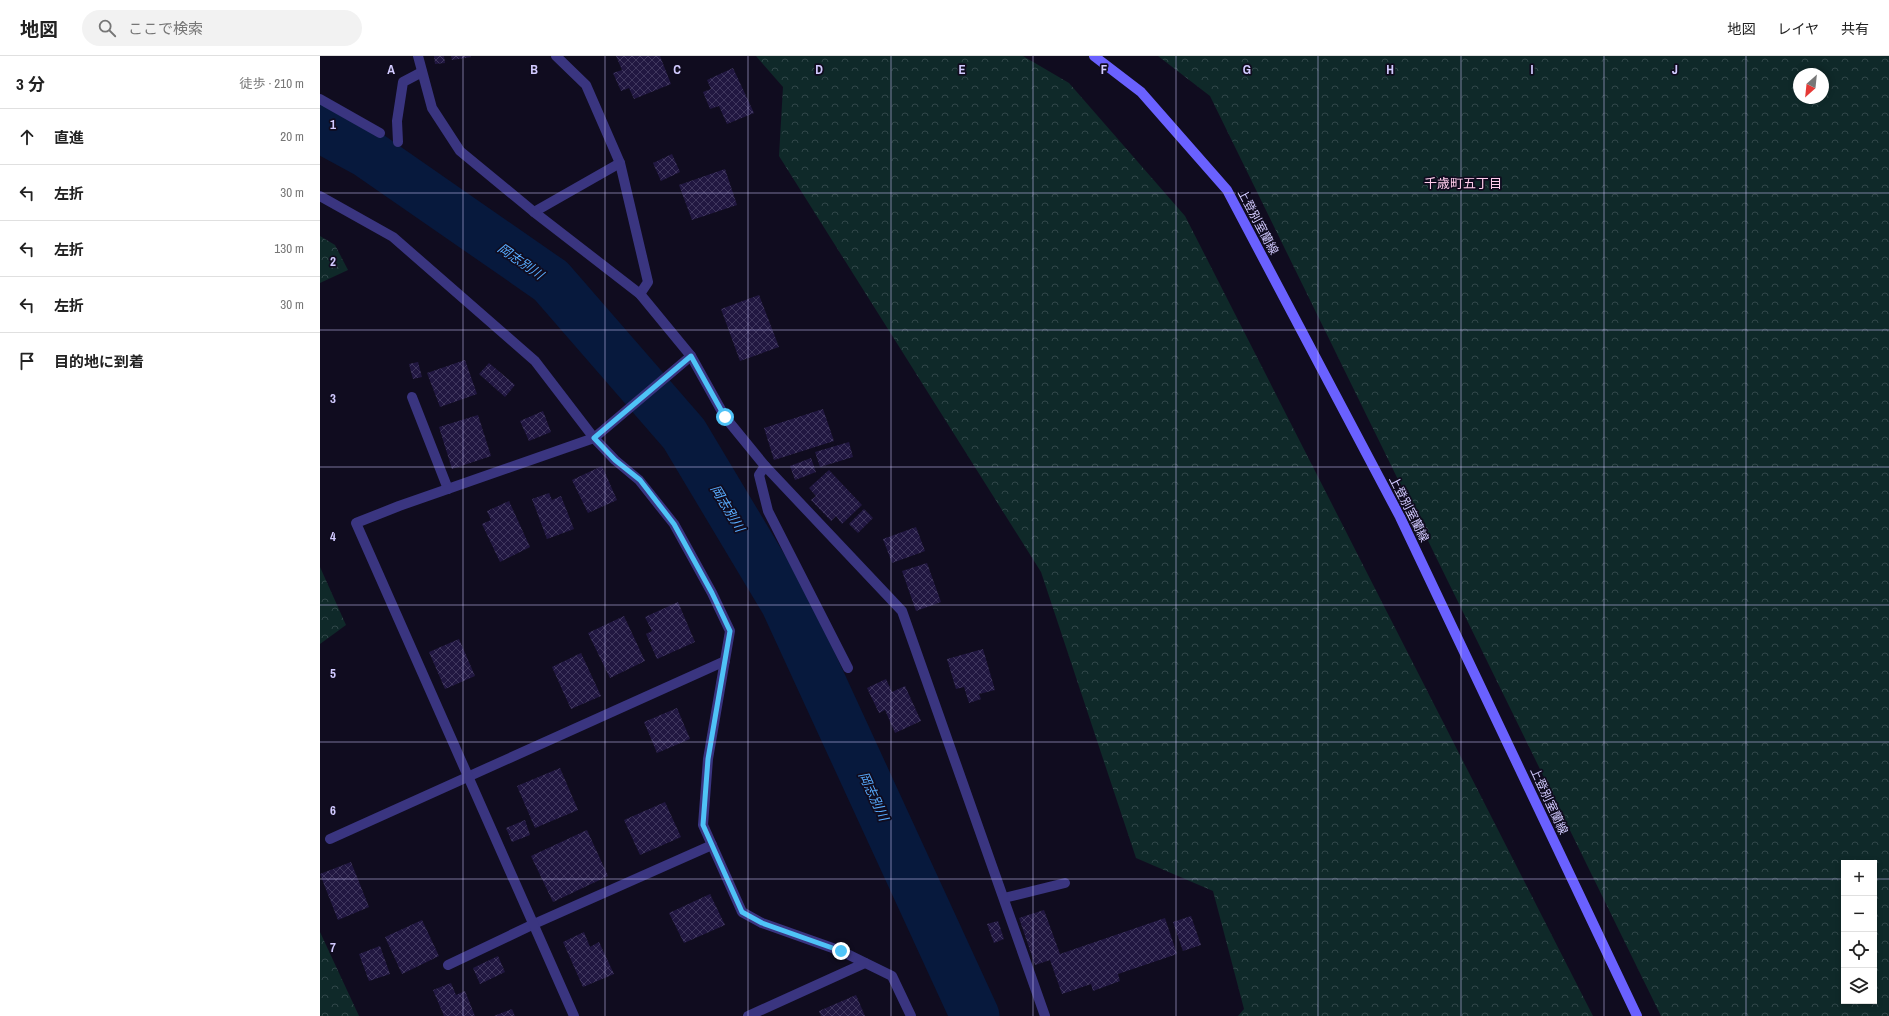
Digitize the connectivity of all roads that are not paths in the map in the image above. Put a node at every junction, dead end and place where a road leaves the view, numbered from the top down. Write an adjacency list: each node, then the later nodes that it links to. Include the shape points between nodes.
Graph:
1 (418, 56): 4 (street)
2 (556, 56): 8 (street, via 586,85)
3 (1094, 56): 31 (main road, 上登別室蘭線, via 1141,92 1227,190 1400,517)
4 (422, 72): 7 (street, via 403,82 397,121); 10 (street, via 432,108 460,151)
5 (320, 99): 6 (street)
6 (380, 133)
7 (398, 142)
8 (620, 163): 10 (street); 11 (street, via 648,282)
9 (320, 196): 14 (street, via 393,237 535,361)
10 (534, 212): 11 (street)
11 (640, 294): 12 (street)
12 (691, 356): 14 (street); 15 (street, via 725,417)
13 (412, 397): 16 (street)
14 (594, 438): 16 (street); 17 (street, via 615,460 640,480 674,524 730,631)
15 (765, 466): 18 (street, via 759,475 768,511); 23 (street, via 902,610)
16 (448, 488): 19 (street, via 356,523)
17 (725, 661): 19 (street); 21 (street, via 708,759 703,825)
18 (848, 668)
19 (468, 777): 20 (street); 24 (street)
20 (330, 839)
21 (712, 845): 24 (street); 25 (street, via 742,912 762,923 841,951)
22 (1065, 883): 23 (street)
23 (1004, 898): 30 (street)
24 (534, 924): 26 (street); 27 (street)
25 (866, 963): 28 (street); 29 (street, via 892,976)
26 (448, 965)
27 (574, 1016)
28 (748, 1016)
29 (911, 1016)
30 (1045, 1016)
31 (1637, 1016)

